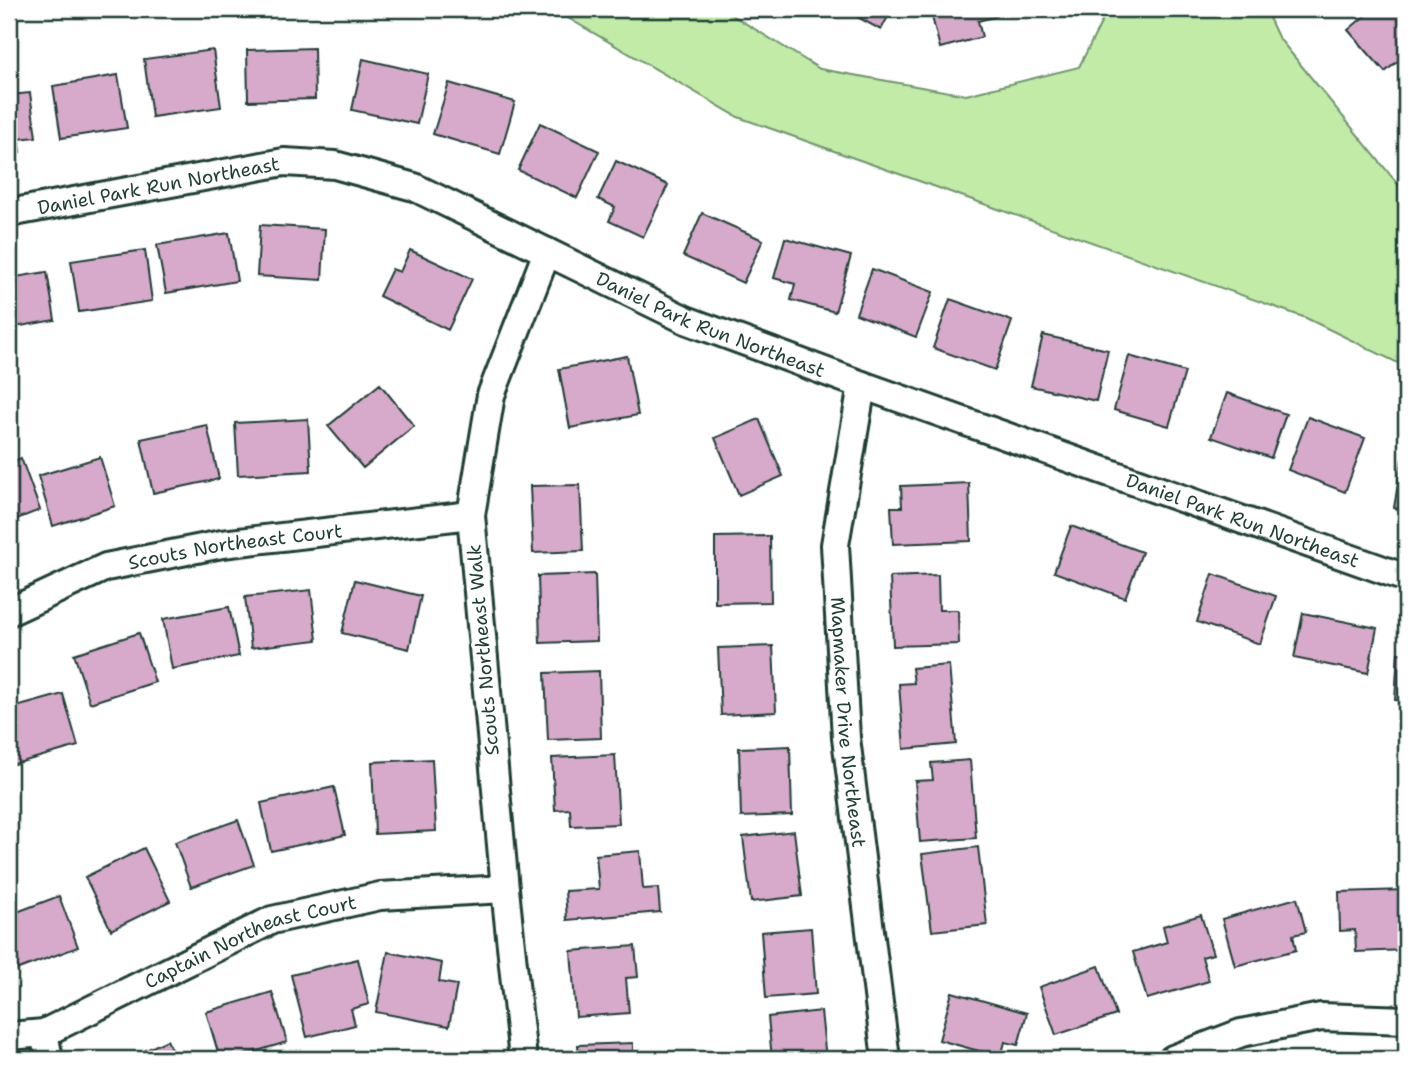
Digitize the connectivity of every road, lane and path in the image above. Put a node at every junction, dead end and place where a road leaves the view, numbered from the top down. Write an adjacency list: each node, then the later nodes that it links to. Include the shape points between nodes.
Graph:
1 (9, 212): 2 (street, Daniel Park Run Northeast, via 284,162 335,166 414,187)
2 (547, 252): 3 (street, Daniel Park Run Northeast, via 686,320); 4 (street, Scouts Northeast Walk, via 491,395)
3 (862, 385): 5 (street, Daniel Park Run Northeast); 13 (street, Mapmaker Drive Northeast, via 835,545 846,737)
4 (471, 515): 6 (street, Scouts Northeast Court, via 222,544 106,567); 7 (street, Scouts Northeast Walk)
5 (1406, 578)
6 (9, 612)
7 (505, 889): 9 (street, Captain Northeast Court, via 380,896 272,920); 12 (street, Scouts Northeast Walk)
8 (1406, 1020): 14 (street, via 1321,1017 1241,1034)
9 (44, 1033): 10 (street, Captain Northeast Court); 11 (street)
10 (9, 1036)
11 (49, 1059)
12 (523, 1059)
13 (886, 1059)
14 (1173, 1059)

